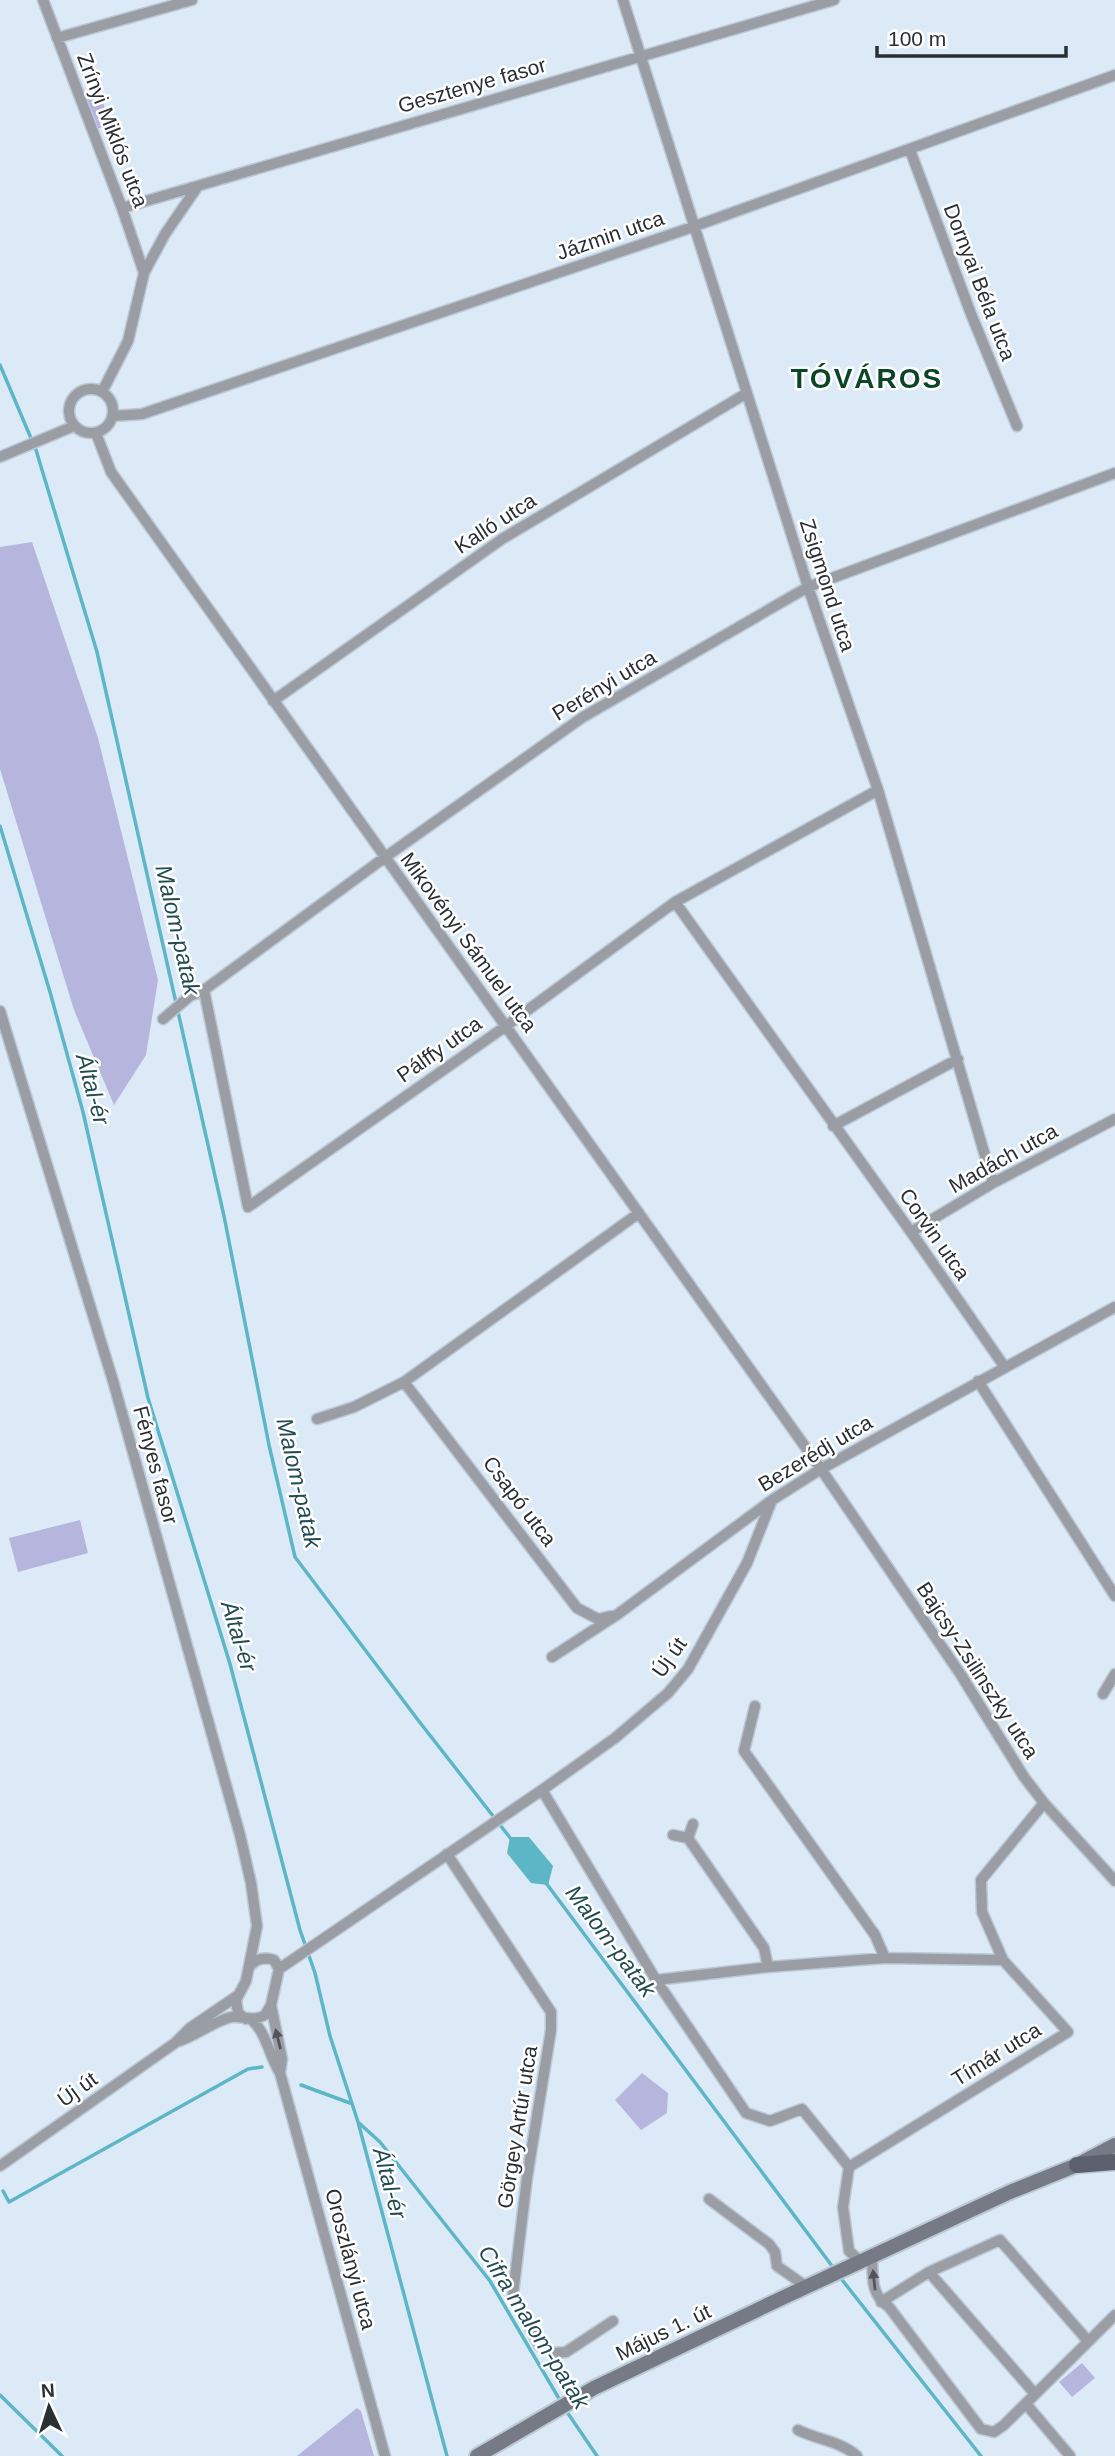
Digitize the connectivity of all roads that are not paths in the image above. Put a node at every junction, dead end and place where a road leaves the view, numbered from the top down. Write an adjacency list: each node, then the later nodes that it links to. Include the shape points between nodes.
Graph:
1 (43, 0): 5 (street, Zrínyi Miklós utca)
2 (192, 0): 5 (street)
3 (623, 0): 6 (street, Zsigmond utca)
4 (834, 0): 6 (street, Gesztenye fasor)
5 (57, 38): 10 (street, Zrínyi Miklós utca)
6 (639, 55): 9 (street, Gesztenye fasor); 11 (street, Zsigmond utca)
7 (1115, 75): 8 (street, Jázmin utca)
8 (910, 150): 11 (street, Jázmin utca); 17 (street, Dornyai Béla utca)
9 (199, 186): 10 (street, Gesztenye fasor); 12 (street)
10 (122, 208): 12 (street, Zrínyi Miklós utca)
11 (694, 227): 14 (street, Zsigmond utca); 15 (street, Jázmin utca, via 142,414)
12 (144, 274): 13 (street, via 128,341)
13 (102, 392): 15 (street, via 110,399); 16 (street, via 83,390 75,396 69,416)
14 (747, 393): 21 (street, Zsigmond utca); 22 (street, Kalló utca, via 502,539)
15 (113, 416): 18 (street)
16 (74, 426): 18 (street); 19 (street)
17 (1017, 426)
18 (96, 433): 22 (street, Mikovényi Sámuel utca, via 111,472)
19 (0, 457)
20 (1115, 473): 21 (street, Perényi utca)
21 (808, 587): 23 (street, Zsigmond utca); 24 (street, Perényi utca, via 583,717)
22 (273, 701): 24 (street, Mikovényi Sámuel utca)
23 (878, 790): 25 (street, Pálffy utca); 30 (street, Zsigmond utca)
24 (384, 858): 26 (street, Perényi utca); 29 (street, Mikovényi Sámuel utca)
25 (675, 902): 29 (street, Pálffy utca); 32 (street, Corvin utca)
26 (204, 990): 28 (street, Perényi utca); 29 (street, Pálffy utca, via 248,1207)
27 (0, 1011): 56 (street, Fényes fasor, via 113,1381 240,1835 254,1896)
28 (163, 1019)
29 (506, 1026): 34 (street, Mikovényi Sámuel utca)
30 (958, 1059): 32 (street); 33 (street, Zsigmond utca)
31 (1115, 1119): 33 (street, Madách utca)
32 (833, 1126): 35 (street, Corvin utca)
33 (993, 1183): 35 (street, Madách utca)
34 (639, 1213): 39 (street); 41 (street, Mikovényi Sámuel utca)
35 (911, 1232): 37 (street, Corvin utca)
36 (1115, 1307): 37 (street, Bezerédj utca)
37 (1004, 1366): 38 (street, Bezerédj utca)
38 (978, 1381): 41 (street, Bezerédj utca); 43 (street)
39 (404, 1382): 40 (street); 44 (street, Csapó utca, via 577,1608 598,1619)
40 (317, 1419)
41 (821, 1469): 42 (street, Bezerédj utca); 50 (street, Bajcsy-Zsilinszky utca)
42 (772, 1500): 44 (street, Bezerédj utca); 49 (street, Új út, via 747,1563 688,1669 668,1693 615,1738)
43 (1115, 1596)
44 (618, 1614): 45 (street, Bezerédj utca)
45 (552, 1657)
46 (1115, 1674): 47 (street)
47 (1103, 1694)
48 (755, 1706): 57 (street, via 744,1751 875,1935)
49 (542, 1790): 54 (street, Új út); 63 (street)
50 (1044, 1803): 55 (street, Bajcsy-Zsilinszky utca); 59 (street, Tímár utca, via 981,1881 982,1912)
51 (693, 1824): 53 (street)
52 (673, 1835): 53 (street)
53 (688, 1838): 61 (street, via 764,1948)
54 (447, 1854): 62 (street, Új út); 82 (street, Görgey Artúr utca, via 551,2012 513,2294 539,2345 553,2353 566,2352)
55 (1115, 1881)
56 (257, 1935): 58 (street, Fényes fasor); 60 (street, Fényes fasor)
57 (885, 1958): 59 (street); 61 (street)
58 (269, 1959): 60 (street); 62 (street, Fényes fasor)
59 (1003, 1960): 75 (street, Tímár utca, via 1068,2032)
60 (250, 1966): 64 (street, Fényes fasor)
61 (768, 1967): 63 (street)
62 (279, 1969): 65 (street)
63 (656, 1980): 75 (street, via 746,2113 770,2121 802,2109)
64 (237, 1996): 66 (street, Oroszlányi utca, via 237,2009); 67 (street, Új út)
65 (271, 2005): 66 (street, via 265,2015); 68 (street, Oroszlányi utca, one-way to 65, via 282,2059)
66 (249, 2019): 67 (street, Új út, via 226,2019); 68 (street, Oroszlányi utca, via 259,2026)
67 (175, 2043): 74 (street, Új út)
68 (280, 2073): 87 (street, Oroszlányi utca)
69 (1115, 2136): 73 (main road)
70 (1115, 2145): 73 (main road, Május 1. út)
71 (1115, 2155): 73 (main road, Május 1. út)
72 (1115, 2162): 73 (main road)
73 (1077, 2165): 77 (main road, Május 1. út)
74 (0, 2166)
75 (849, 2167): 77 (street, via 843,2207 849,2251)
76 (709, 2199): 79 (street, via 769,2244 777,2266)
77 (866, 2259): 79 (main road, Május 1. út); 80 (street, one-way to 77)
78 (929, 2272): 80 (street); 83 (street, via 1000,2240); 84 (street)
79 (807, 2287): 88 (main road, Május 1. út, via 576,2399)
80 (881, 2302): 85 (street, via 981,2429 994,2432)
81 (1115, 2315): 83 (street)
82 (613, 2321)
83 (1088, 2341): 84 (street)
84 (1035, 2394): 85 (street)
85 (1026, 2403): 90 (street)
86 (798, 2430): 89 (street, via 834,2441)
87 (385, 2456)
88 (477, 2456)
89 (857, 2456)
90 (1070, 2456)

